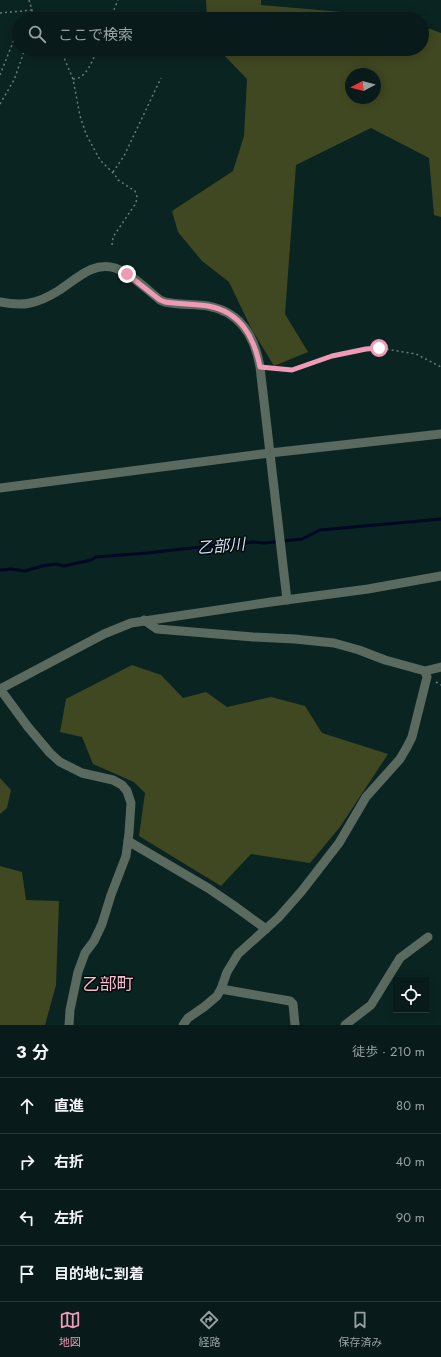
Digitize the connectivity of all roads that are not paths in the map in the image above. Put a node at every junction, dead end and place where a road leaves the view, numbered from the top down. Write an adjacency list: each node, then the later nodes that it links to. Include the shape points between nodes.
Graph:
1 (0, 302): 3 (street, via 22,304 39,300 58,291 86,271 107,266 127,274 165,302 208,306 230,314 241,324 254,344 260,367)
2 (441, 434): 3 (street)
3 (270, 453): 4 (street); 6 (street)
4 (0, 488)
5 (441, 576): 6 (street)
6 (287, 600): 7 (street)
7 (144, 620): 9 (street, via 157,629 334,643); 10 (street, via 104,634)
8 (441, 667): 9 (street)
9 (425, 671): 12 (street, via 427,677 423,695 412,737 404,753 366,797 323,865)
10 (0, 689): 11 (street, via 28,727 60,762 82,773 113,780 122,785 131,803)
11 (128, 841): 12 (street, via 208,888); 15 (street, via 126,856 102,924 85,952 78,972)
12 (266, 929): 14 (street, via 238,954 227,972)
13 (428, 937): 18 (street, via 400,958 371,1005)
14 (221, 989): 16 (street, via 213,1000 188,1018); 17 (street, via 290,1002 293,1004)
15 (69, 1025)
16 (183, 1025)
17 (295, 1025)
18 (345, 1025)

